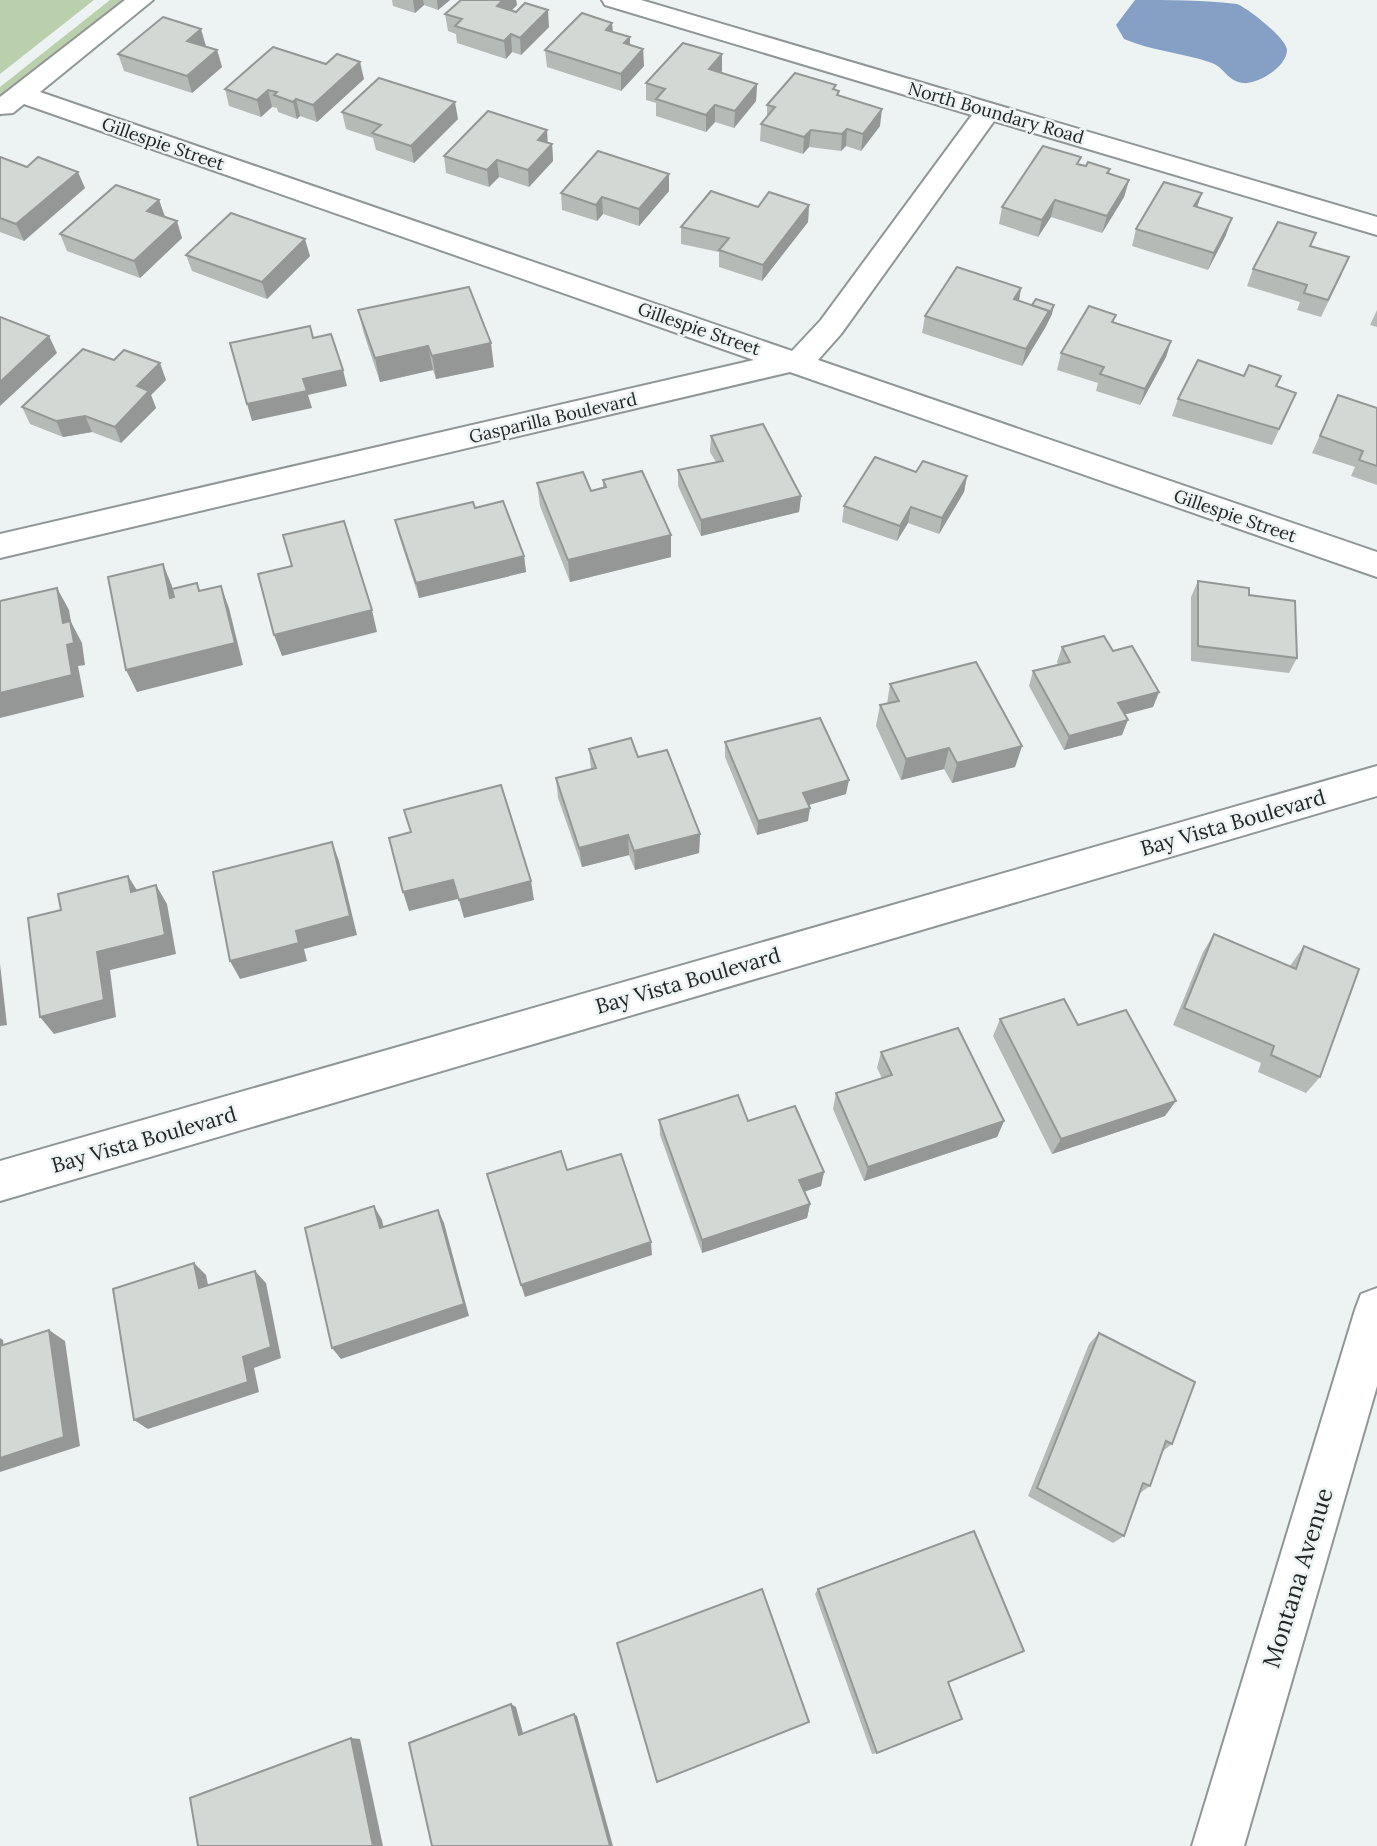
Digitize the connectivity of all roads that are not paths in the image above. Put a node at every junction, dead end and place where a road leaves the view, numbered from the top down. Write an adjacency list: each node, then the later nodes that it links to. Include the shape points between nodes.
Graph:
1 (141, 0): 3 (street)
2 (614, 0): 4 (street, North Boundary Road)
3 (11, 102): 6 (street, Gillespie Street)
4 (988, 111): 5 (street, North Boundary Road); 6 (street, Gasparilla Boulevard, via 831,327 808,355)
5 (1377, 226)
6 (795, 363): 7 (street, Gasparilla Boulevard); 8 (street, Gillespie Street)
7 (0, 546)
8 (1377, 565)
9 (1377, 780): 10 (street, Bay Vista Boulevard)
10 (0, 1181)
11 (1377, 1310): 12 (street, Montana Avenue)
12 (1218, 1846)

